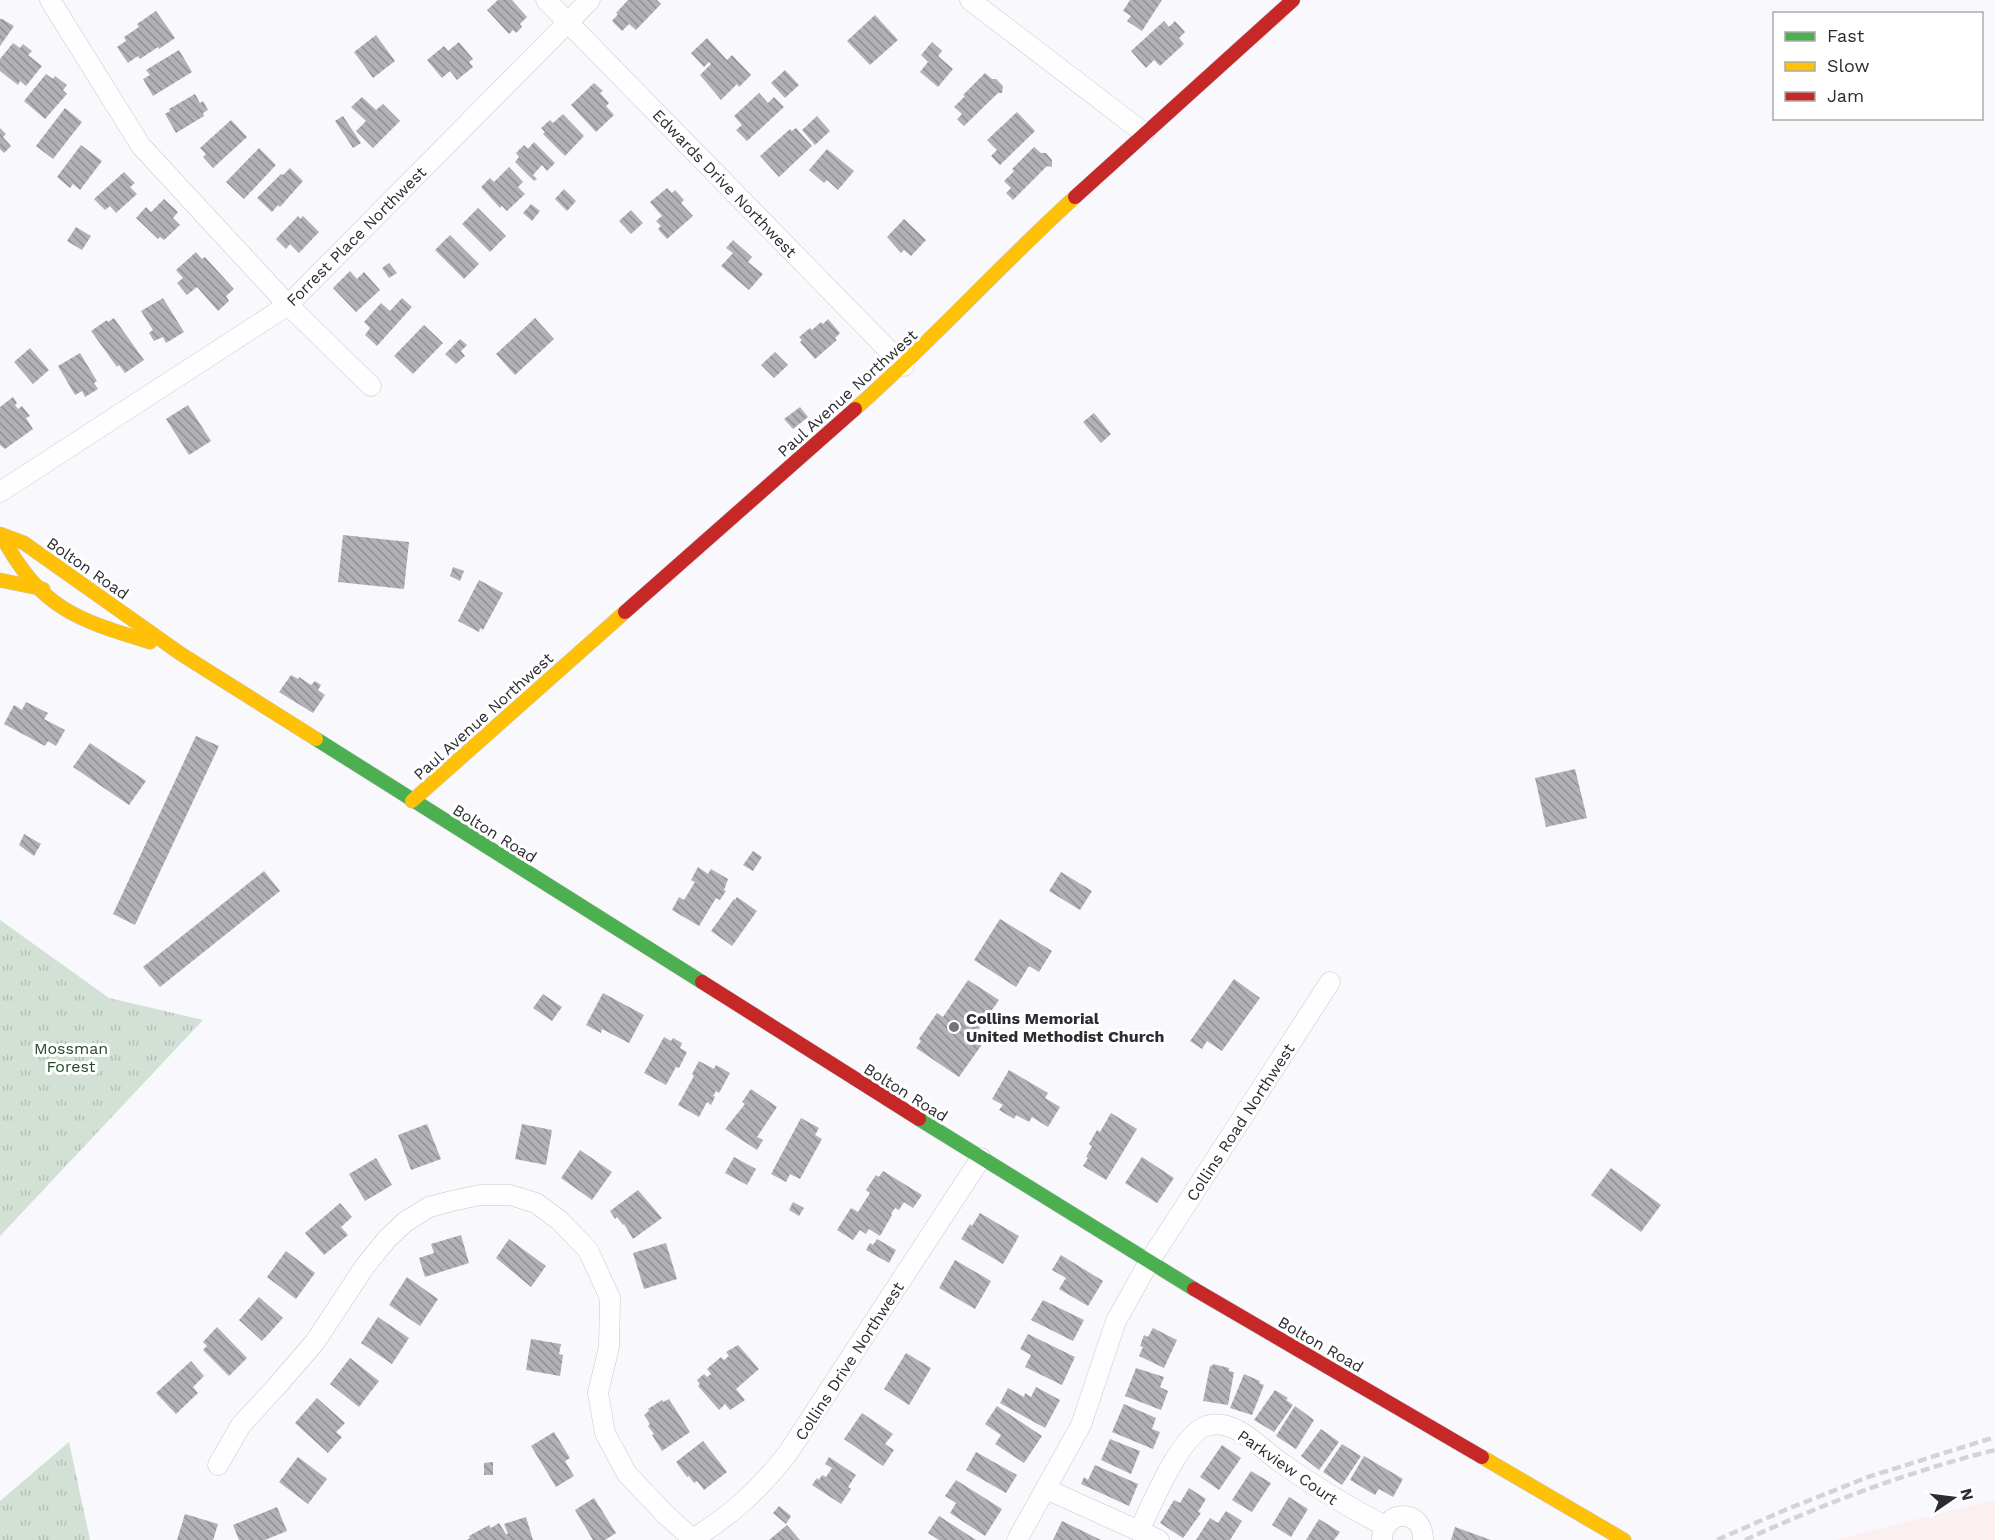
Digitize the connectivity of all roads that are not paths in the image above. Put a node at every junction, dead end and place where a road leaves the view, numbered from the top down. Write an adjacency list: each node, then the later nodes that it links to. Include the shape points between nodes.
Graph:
1 (50, 0): 8 (street, via 141,146)
2 (546, 0): 6 (street, Edwards Drive Northwest)
3 (590, 0): 6 (street, Forrest Place Northwest)
4 (970, 0): 7 (street)
5 (1293, 0): 7 (street, Paul Avenue Northwest)
6 (568, 22): 8 (street, Forrest Place Northwest); 9 (street, Edwards Drive Northwest)
7 (1144, 133): 9 (street, Paul Avenue Northwest, via 1033,236)
8 (288, 305): 10 (street); 11 (street, Forrest Place Northwest)
9 (904, 366): 19 (street, Paul Avenue Northwest)
10 (371, 386)
11 (0, 492)
12 (1, 535): 15 (street, Bolton Road, via 20,568); 17 (street, Bolton Road, via 24,543)
13 (0, 580): 15 (street)
14 (0, 586): 16 (street, via 21,598)
15 (38, 587): 16 (street, Bolton Road); 17 (street)
16 (70, 613): 18 (street, Bolton Road)
17 (140, 625): 18 (street, Bolton Road)
18 (181, 654): 19 (street, Bolton Road)
19 (412, 801): 21 (street, Bolton Road)
20 (1330, 982): 22 (street, Collins Road Northwest)
21 (981, 1158): 22 (street, Bolton Road); 27 (street, Collins Drive Northwest, via 788,1453 737,1510)
22 (1149, 1262): 24 (street, via 1116,1321 1081,1425); 31 (street, Bolton Road)
23 (218, 1465): 27 (street, via 241,1425 315,1342 365,1266 405,1222 429,1207 452,1201 480,1195 510,1195 536,1203 588,1250 610,1298 609,1347 598,1393 606,1433 627,1474)
24 (1046, 1489): 25 (street); 28 (street)
25 (1139, 1531): 26 (street, Parkview Court, via 1173,1462 1194,1433 1204,1426 1219,1424 1239,1431); 29 (street)
26 (1384, 1533): 30 (street, via 1389,1521 1406,1516 1420,1524)
27 (692, 1540)
28 (1017, 1540)
29 (1159, 1540)
30 (1423, 1540)
31 (1624, 1540)

